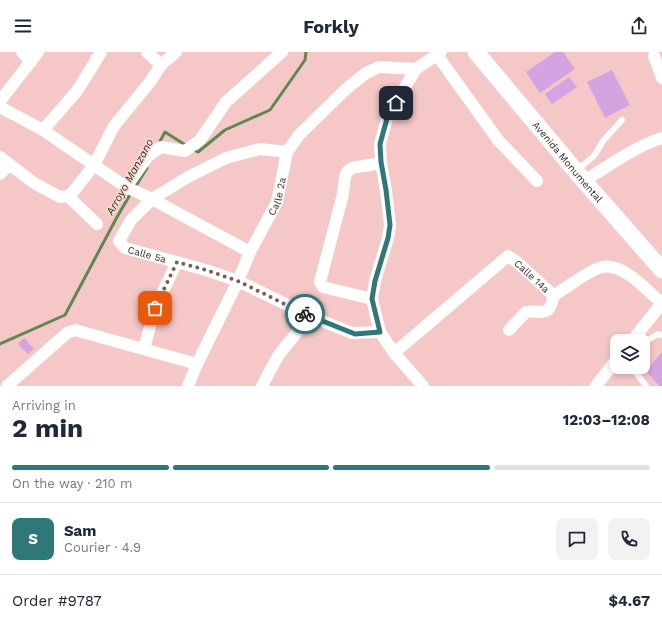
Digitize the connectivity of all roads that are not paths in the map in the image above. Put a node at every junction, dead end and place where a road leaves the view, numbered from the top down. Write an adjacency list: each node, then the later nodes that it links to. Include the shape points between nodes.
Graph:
1 (22, 52): 9 (street)
2 (101, 52): 16 (street, via 77,91)
3 (147, 52): 10 (street)
4 (176, 52): 10 (street)
5 (476, 52): 24 (main road, Avenida Monumental)
6 (439, 53): 11 (street); 25 (street, via 501,145)
7 (279, 55): 26 (street, via 226,102 200,140 185,151 161,147 148,156)
8 (654, 56): 12 (street)
9 (34, 57): 13 (street)
10 (161, 65): 22 (street, via 114,126)
11 (416, 69): 18 (street, Calle 2a, via 379,67 366,73 299,135); 20 (street, via 388,115 380,139)
12 (662, 78)
13 (0, 101)
14 (0, 107): 16 (street)
15 (622, 120): 24 (lane, via 602,141)
16 (43, 130): 22 (street)
17 (662, 138): 24 (street)
18 (287, 152): 28 (street, via 260,149 226,158); 30 (street, Calle 2a, via 277,202)
19 (0, 157): 21 (street)
20 (381, 162): 35 (street, via 390,225); 35 (street, via 352,168 347,172 320,282 323,287)
21 (10, 165): 23 (street); 27 (street, via 34,183 60,197)
22 (94, 165): 26 (street); 27 (street)
23 (0, 174)
24 (580, 176): 32 (main road, Avenida Monumental)
25 (537, 181)
26 (128, 188): 28 (street)
27 (68, 196): 29 (street)
28 (151, 198): 30 (street); 31 (street, Calle 5a, via 131,220 119,241 125,248)
29 (97, 224)
30 (250, 252): 33 (street, Calle 2a)
31 (177, 262): 33 (street, Calle 5a); 43 (street, via 155,308)
32 (661, 267)
33 (238, 281): 37 (street, Calle 5a); 45 (street, Calle 2a)
34 (554, 294): 36 (street, Calle 14a, via 602,267 611,266 627,273); 38 (street, via 549,309 541,313 526,312); 44 (street, Calle 14a, via 508,256)
35 (372, 299): 39 (street)
36 (662, 303): 40 (street)
37 (310, 316): 39 (street, Calle 5a, via 355,334); 50 (street, via 278,356)
38 (509, 330)
39 (380, 332): 44 (street)
40 (638, 334)
41 (662, 335): 42 (lane, via 658,334)
42 (650, 338)
43 (144, 349): 45 (street); 48 (street, via 71,331)
44 (394, 353): 51 (street)
45 (197, 364): 49 (street, Calle 2a)
46 (610, 368): 52 (street)
47 (637, 374): 53 (lane)
48 (7, 386)
49 (188, 386)
50 (262, 386)
51 (423, 386)
52 (596, 386)
53 (646, 386)

